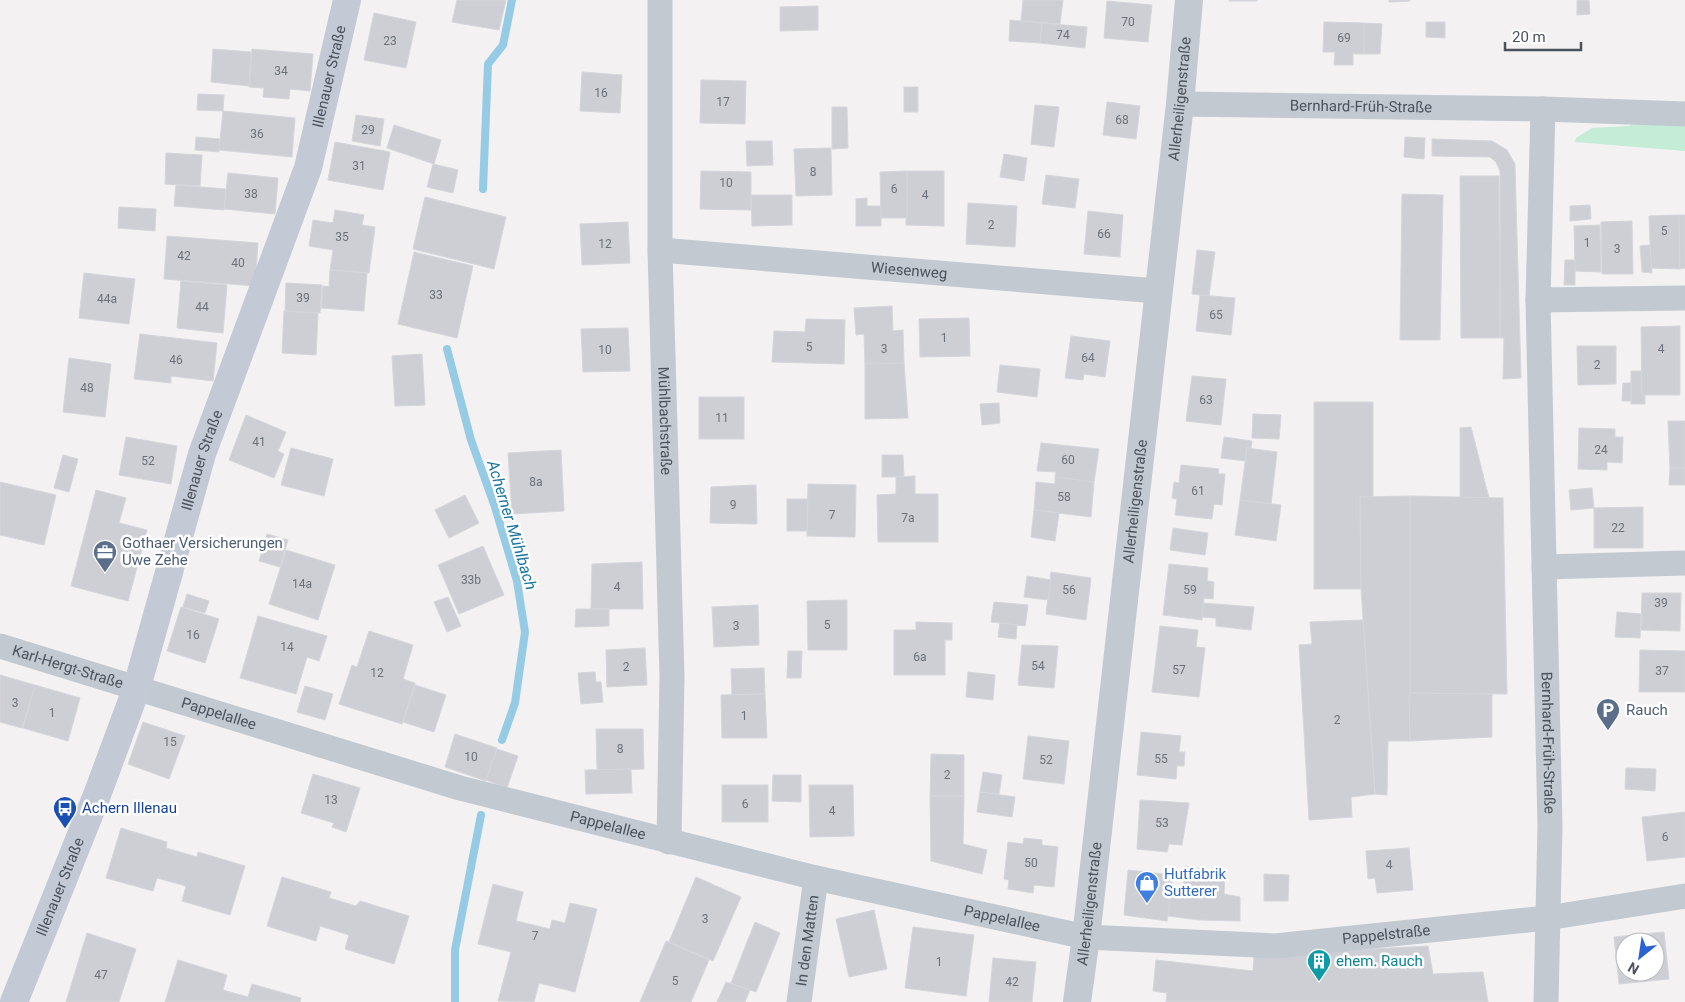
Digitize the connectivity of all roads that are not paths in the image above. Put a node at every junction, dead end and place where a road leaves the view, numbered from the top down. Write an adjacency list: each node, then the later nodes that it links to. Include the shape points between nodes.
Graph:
1 (347, 0): 14 (main road, Illenauer Straße, via 308,168 202,454)
2 (660, 0): 7 (street, Mühlbachstraße)
3 (1189, 0): 4 (street, Allerheiligenstraße)
4 (1180, 104): 5 (street, Bernhard-Früh-Straße); 8 (street, Allerheiligenstraße)
5 (1543, 109): 6 (street, Bernhard-Früh-Straße); 10 (street, Bernhard-Früh-Straße)
6 (1685, 114)
7 (660, 250): 8 (street, Wiesenweg); 15 (street, Mühlbachstraße, via 672,677)
8 (1157, 292): 19 (street, Allerheiligenstraße)
9 (1685, 298): 10 (street)
10 (1538, 300): 12 (street, Bernhard-Früh-Straße)
11 (1685, 563): 12 (street)
12 (1544, 566): 18 (street, Bernhard-Früh-Straße, via 1550,826)
13 (0, 646): 14 (street, Karl-Hergt-Straße)
14 (138, 687): 15 (street, Pappelallee, via 460,788); 20 (main road, Illenauer Straße)
15 (669, 842): 16 (street, Pappelallee)
16 (816, 878): 19 (street, Pappelallee); 21 (street, In den Matten)
17 (1685, 896): 18 (street, Pappelstraße)
18 (1547, 918): 19 (street, Pappelstraße, via 1275,946); 23 (street, Bernhard-Früh-Straße)
19 (1086, 937): 22 (street, Allerheiligenstraße)
20 (14, 1002)
21 (799, 1002)
22 (1077, 1002)
23 (1546, 1002)

